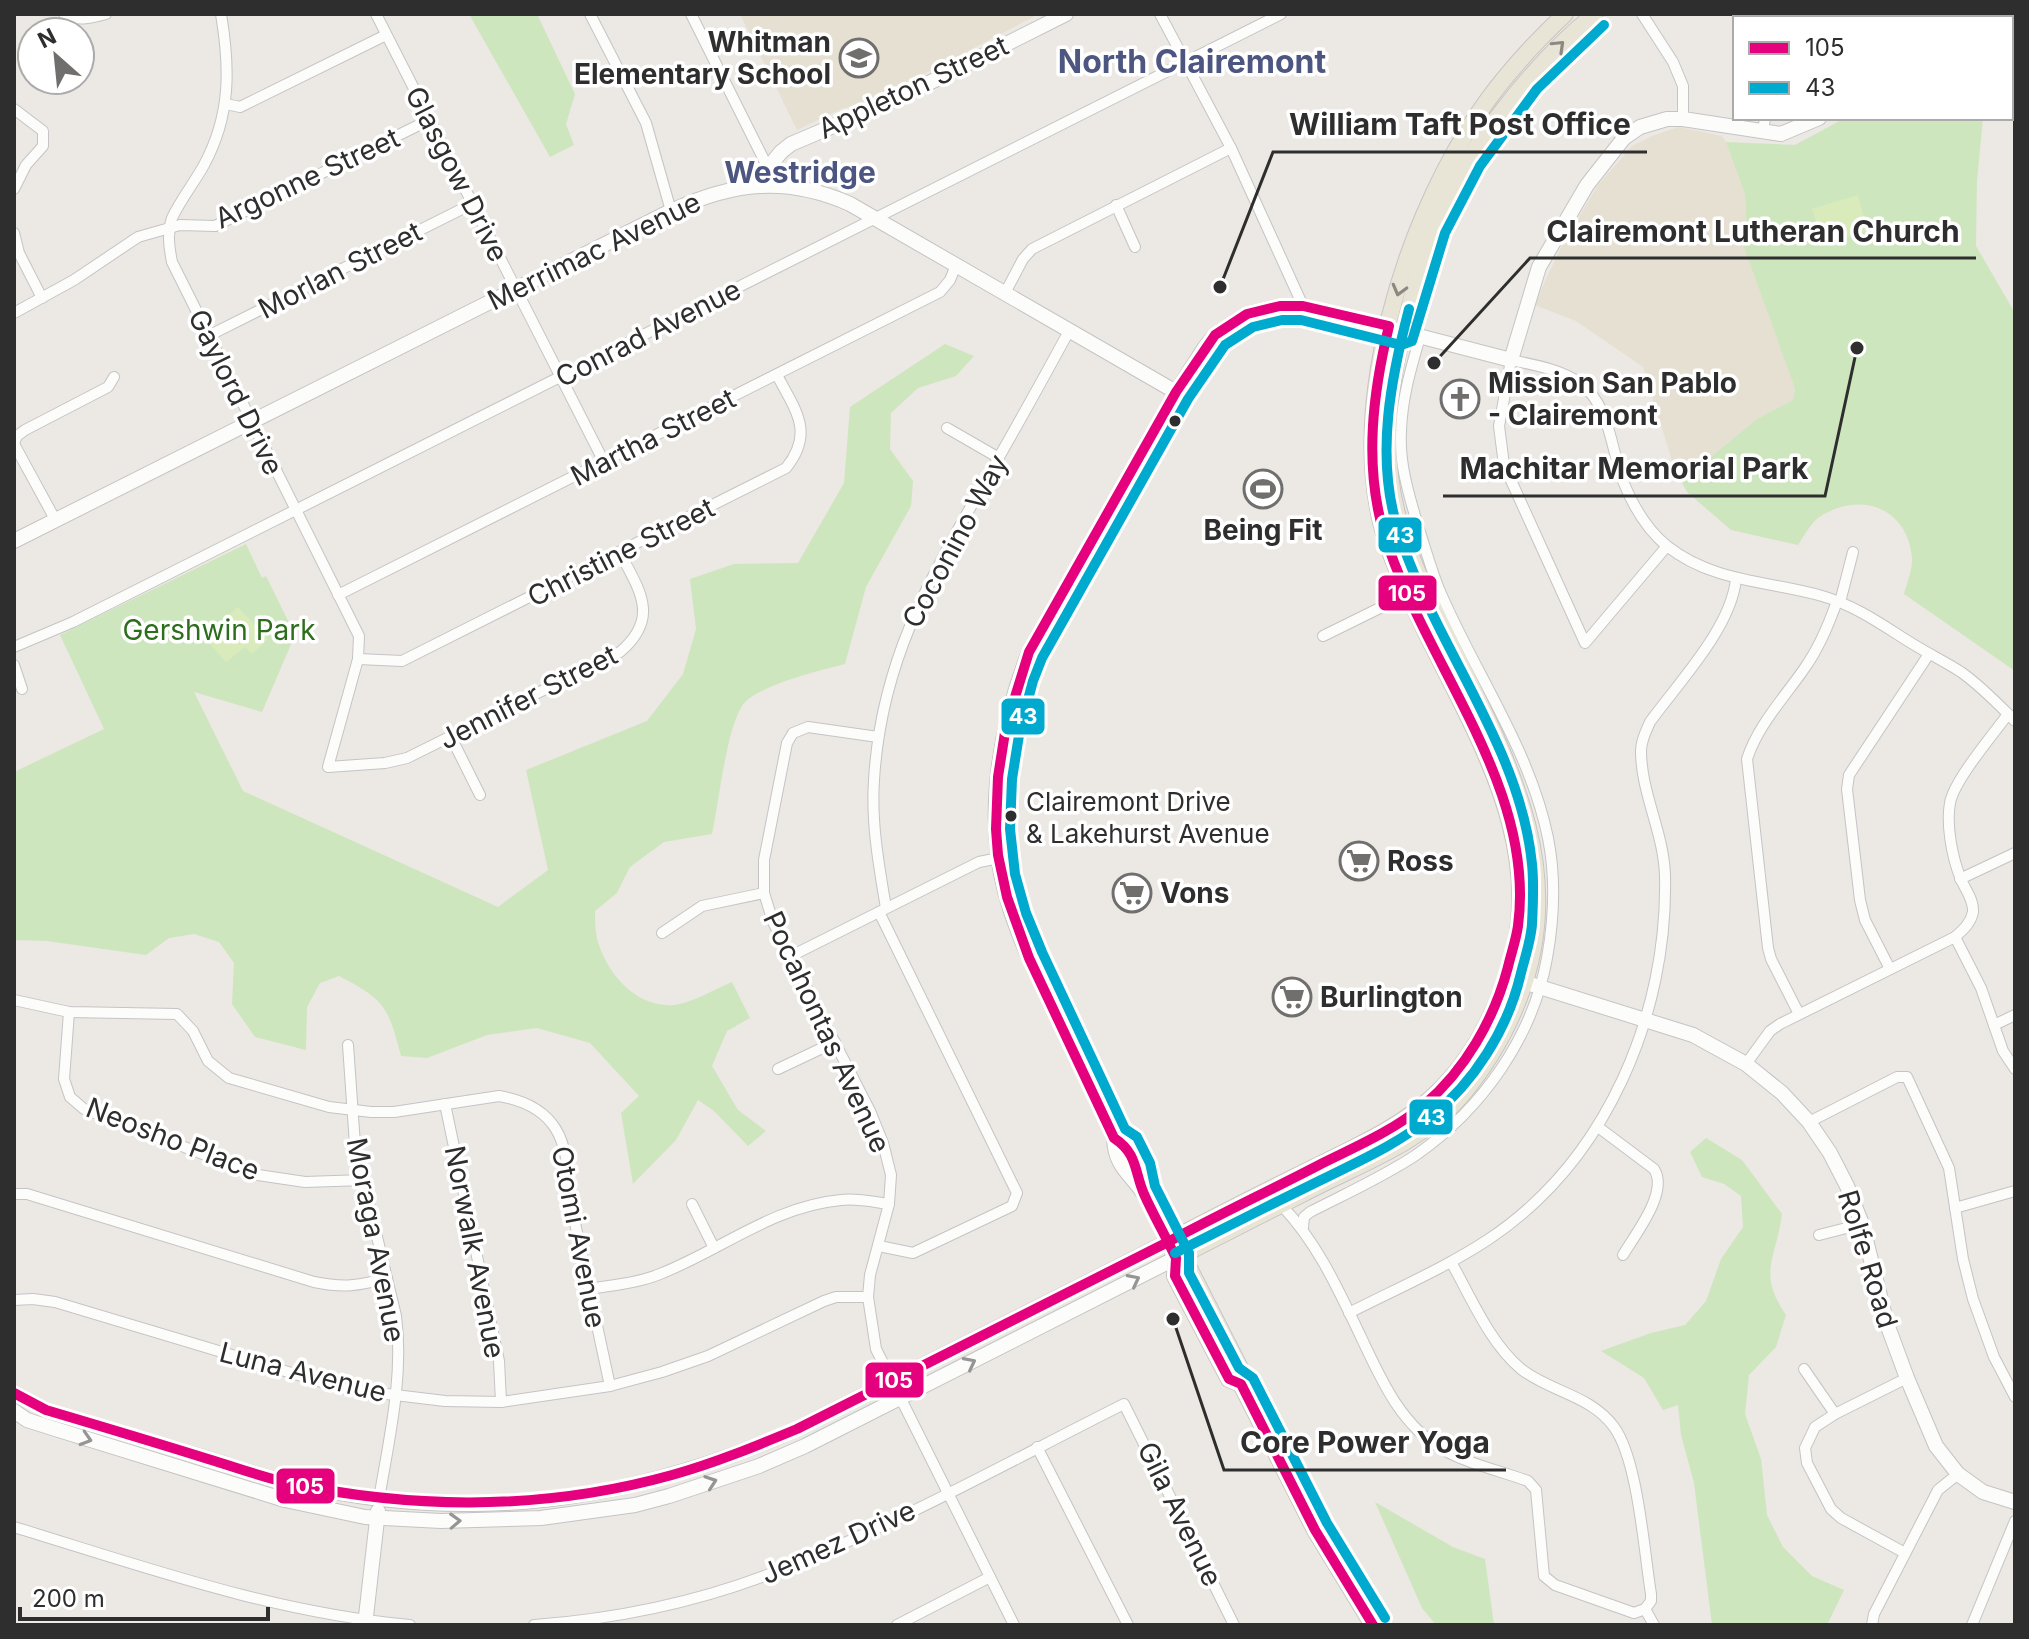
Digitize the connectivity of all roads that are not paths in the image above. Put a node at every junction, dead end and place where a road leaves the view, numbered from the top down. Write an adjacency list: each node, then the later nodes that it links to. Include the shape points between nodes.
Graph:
1 (64, 14): 2 (street, via 86,19)
2 (106, 14)
3 (221, 14): 15 (street, via 228,56)
4 (376, 14): 13 (street, Glasgow Drive)
5 (590, 14): 27 (street, via 646,123)
6 (691, 14): 22 (street)
7 (1066, 14): 22 (main road, Appleton Street, via 899,98 791,144)
8 (1160, 14): 14 (street)
9 (1281, 14): 14 (street, Conrad Avenue)
10 (1565, 14): 38 (main road, one-way to 38, via 1502,80 1446,166 1422,218)
11 (1595, 14): 38 (main road, one-way to 11, via 1438,216 1458,178 1517,92)
12 (1642, 14): 17 (street, via 1683,86)
13 (386, 35): 15 (street, via 240,107); 18 (street, Glasgow Drive)
14 (1186, 62): 21 (street); 28 (street, Conrad Avenue)
15 (226, 104): 29 (street, via 215,143)
16 (14, 109): 24 (street, via 43,131 43,146)
17 (1683, 119): 20 (main road); 42 (main road, via 1640,127 1624,138 1587,185 1539,267)
18 (429, 120): 25 (street, Glasgow Drive); 29 (street, Argonne Street, via 215,226)
19 (1815, 120): 20 (main road, via 1781,134)
20 (1764, 125)
21 (1231, 148): 26 (street); 36 (street)
22 (768, 168): 23 (main road)
23 (768, 185): 27 (main road, Merrimac Avenue, via 730,189); 28 (main road, Merrimac Avenue, via 828,195)
24 (14, 189)
25 (472, 204): 33 (street, Glasgow Drive); 40 (street, Morlan Street)
26 (1116, 205): 31 (street); 34 (street, via 1032,249)
27 (671, 211): 33 (main road, Merrimac Avenue)
28 (875, 218): 32 (main road, Merrimac Avenue); 45 (street, Conrad Avenue)
29 (168, 229): 35 (street, Argonne Street, via 138,237); 40 (street, Gaylord Drive, via 172,262)
30 (14, 233): 35 (street)
31 (1135, 247)
32 (956, 265): 34 (main road, Merrimac Avenue); 43 (street, Martha Street, via 940,292)
33 (516, 289): 45 (street, Glasgow Drive); 47 (main road, Merrimac Avenue)
34 (1005, 293): 39 (main road, Merrimac Avenue)
35 (42, 298): 37 (street, Argonne Street)
36 (1303, 306): 38 (main road); 46 (main road, via 1247,314 1230,324 1205,347)
37 (14, 313)
38 (1396, 329): 41 (main road); 60 (main road, via 1374,410 1372,452 1383,528); 62 (main road, via 1388,410 1393,496)
39 (1069, 331): 46 (main road, Merrimac Avenue); 50 (street, Coconino Way)
40 (208, 336): 47 (street, Gaylord Drive)
41 (1420, 337): 42 (main road); 84 (street, via 1404,401 1403,469 1438,586 1517,748 1544,819 1553,879 1552,916)
42 (1511, 360): 55 (street, via 1561,372 1590,391 1607,422 1636,510); 55 (street, via 1499,426 1505,467 1585,643)
43 (777, 375): 51 (street, Martha Street); 57 (street, Christine Street, via 802,429 798,453 786,468)
44 (114, 377): 49 (street, via 108,387 25,430)
45 (561, 377): 51 (street, Glasgow Drive); 52 (street, Conrad Avenue)
46 (1176, 392): 75 (main road, via 1029,652 1004,733 997,782)
47 (251, 422): 52 (street, Gaylord Drive); 53 (main road, Merrimac Avenue)
48 (947, 428): 50 (street)
49 (14, 443): 53 (street)
50 (999, 458): 71 (street, Coconino Way, via 932,574 901,642)
51 (604, 462): 59 (street, Martha Street)
52 (295, 510): 59 (street, Gaylord Drive); 64 (street, Conrad Avenue)
53 (56, 521): 54 (main road, Merrimac Avenue)
54 (14, 541)
55 (1667, 546): 58 (street, via 1697,565)
56 (1853, 552): 61 (street)
57 (620, 553): 66 (street, Christine Street, via 402,661); 70 (street, Jennifer Street, via 644,604 643,622 633,641)
58 (1736, 579): 61 (street); 89 (street, via 1724,621 1642,740 1665,873 1664,931)
59 (338, 595): 66 (street, Gaylord Drive, via 359,636)
60 (1409, 597): 62 (main road); 63 (street); 83 (main road, via 1476,735 1517,844 1522,885)
61 (1839, 602): 65 (street); 87 (street, via 1807,665 1754,739 1747,759 1768,948)
62 (1436, 612): 84 (main road, via 1498,741 1531,829 1539,884)
63 (1323, 636)
64 (14, 647)
65 (1929, 654): 69 (street, via 1963,673); 82 (street, via 1852,766 1847,789 1860,900)
66 (358, 659): 72 (street, Gaylord Drive)
67 (14, 665): 68 (street)
68 (22, 689)
69 (2012, 718): 76 (street, via 1955,788 1950,804 1952,850)
70 (451, 737): 72 (street, Jennifer Street, via 407,758); 73 (street)
71 (878, 737): 77 (street, Pocahontas Avenue, via 808,727 793,733 764,860); 78 (street, Coconino Way, via 875,843)
72 (328, 767)
73 (480, 795)
74 (2015, 853): 76 (street)
75 (999, 858): 78 (street, via 979,862); 110 (main road, via 1031,965 1114,1138 1126,1146 1138,1169 1142,1191)
76 (1960, 879): 80 (street, via 1973,913)
77 (764, 893): 79 (street, via 702,906); 81 (street, Pocahontas Avenue)
78 (882, 910): 81 (street); 111 (street, Coconino Way, via 1015,1186 1016,1200 913,1253)
79 (662, 933)
80 (1955, 937): 82 (street); 90 (street)
81 (791, 956): 91 (street, Pocahontas Avenue)
82 (1890, 969): 87 (street)
83 (1507, 977): 84 (main road, Rolfe Road); 110 (main road, via 1477,1044 1424,1105 1377,1136)
84 (1534, 985): 89 (main road, Rolfe Road); 105 (main road, via 1493,1054 1448,1109 1387,1153); 108 (street, via 1518,1040 1482,1095 1417,1154 1310,1212)
85 (14, 1000): 86 (street)
86 (69, 1012): 97 (street, via 177,1014 208,1061 229,1078); 100 (street, Neosho Place, via 64,1079 70,1097 84,1109 258,1175 305,1182)
87 (1799, 1014): 93 (street, via 1770,1031)
88 (2015, 1015): 90 (street)
89 (1645, 1020): 93 (main road, Rolfe Road, via 1693,1035); 99 (street)
90 (1994, 1025): 95 (street)
91 (835, 1042): 94 (street); 104 (street, Pocahontas Avenue, via 883,1143 891,1175)
92 (348, 1045): 97 (street, Moraga Avenue)
93 (1746, 1064): 98 (main road, Rolfe Road)
94 (778, 1069)
95 (2015, 1069)
96 (445, 1104): 97 (street, via 394,1112); 117 (street, Otomi Avenue, via 499,1096 537,1109 560,1136); 129 (street, Norwalk Avenue, via 499,1361)
97 (352, 1110): 100 (street, Moraga Avenue)
98 (1809, 1122): 106 (street, via 1897,1077 1907,1077 1949,1168); 107 (main road, Rolfe Road, via 1830,1153)
99 (1598, 1127): 113 (street, via 1659,1177 1659,1192); 115 (street, via 1545,1192 1500,1231)
100 (364, 1180): 116 (street, Moraga Avenue)
101 (2015, 1191): 106 (street)
102 (14, 1194): 116 (street, via 314,1282 356,1287)
103 (692, 1204): 112 (street)
104 (889, 1204): 111 (street, Pocahontas Avenue); 112 (street, via 844,1199 809,1204)
105 (1282, 1206): 108 (street); 114 (main road)
106 (1955, 1208): 127 (street, via 1973,1299)
107 (1862, 1224): 109 (street); 122 (main road, Rolfe Road, via 1887,1324)
108 (1303, 1227): 120 (street)
109 (1819, 1235)
110 (1169, 1241): 114 (main road); 123 (main road)
111 (879, 1246): 118 (street, Pocahontas Avenue)
112 (714, 1248): 117 (street, via 660,1274)
113 (1623, 1255)
114 (1176, 1258): 128 (main road, one-way to 114); 151 (main road, via 1175,1276 1221,1365 1229,1379 1241,1384 1315,1530)
115 (1451, 1262): 120 (street); 143 (street, via 1495,1339 1522,1370 1594,1406 1614,1428 1630,1460 1651,1594)
116 (387, 1278): 126 (street, Moraga Avenue, via 399,1336)
117 (589, 1289): 124 (street, Otomi Avenue)
118 (868, 1297): 123 (street, Pocahontas Avenue, via 876,1349); 124 (street, Luna Avenue, via 824,1301 708,1356)
119 (15, 1298): 126 (street, Luna Avenue, via 55,1302 316,1382)
120 (1349, 1313): 143 (street, via 1389,1394 1415,1428 1440,1448 1528,1481 1536,1490 1544,1576 1555,1585 1634,1613)
121 (1804, 1369): 132 (street)
122 (1907, 1378): 132 (street); 134 (main road, Rolfe Road, via 1936,1446)
123 (891, 1381): 128 (street, Pocahontas Avenue); 136 (main road, via 752,1449 631,1486 493,1506)
124 (610, 1386): 129 (street, Luna Avenue)
125 (14, 1393): 136 (main road, via 46,1410 289,1483)
126 (395, 1396): 129 (street, Luna Avenue); 136 (street, Moraga Avenue)
127 (2015, 1397)
128 (900, 1398): 135 (street, Pocahontas Avenue); 138 (main road, one-way to 128, via 541,1518 635,1505 759,1466)
129 (501, 1402)
130 (1124, 1404): 133 (street, Jemez Drive); 150 (street, Gila Avenue)
131 (14, 1411): 138 (main road, one-way to 138, via 27,1420 285,1500)
132 (1835, 1414): 141 (street, via 1815,1427 1805,1448 1807,1463 1831,1509)
133 (1037, 1447): 135 (street, Jemez Drive); 149 (street)
134 (1958, 1474): 137 (main road, Rolfe Road, via 1983,1492); 141 (street, via 1938,1490)
135 (947, 1492): 142 (street, Pocahontas Avenue); 146 (street, Jemez Drive, via 850,1540 742,1583 620,1614)
136 (379, 1499): 138 (main road, Moraga Avenue)
137 (2015, 1502)
138 (377, 1518): 144 (main road, Moraga Avenue)
139 (2015, 1521): 154 (street)
140 (14, 1527): 144 (street, via 249,1598)
141 (1905, 1553): 153 (street)
142 (990, 1577): 147 (street); 148 (street, Pocahontas Avenue)
143 (1645, 1609): 152 (street)
144 (365, 1623): 145 (street)
145 (410, 1625)
146 (534, 1625)
147 (897, 1625)
148 (1014, 1625)
149 (1128, 1625)
150 (1234, 1625)
151 (1373, 1625)
152 (1654, 1625)
153 (1872, 1625)
154 (1972, 1625)

